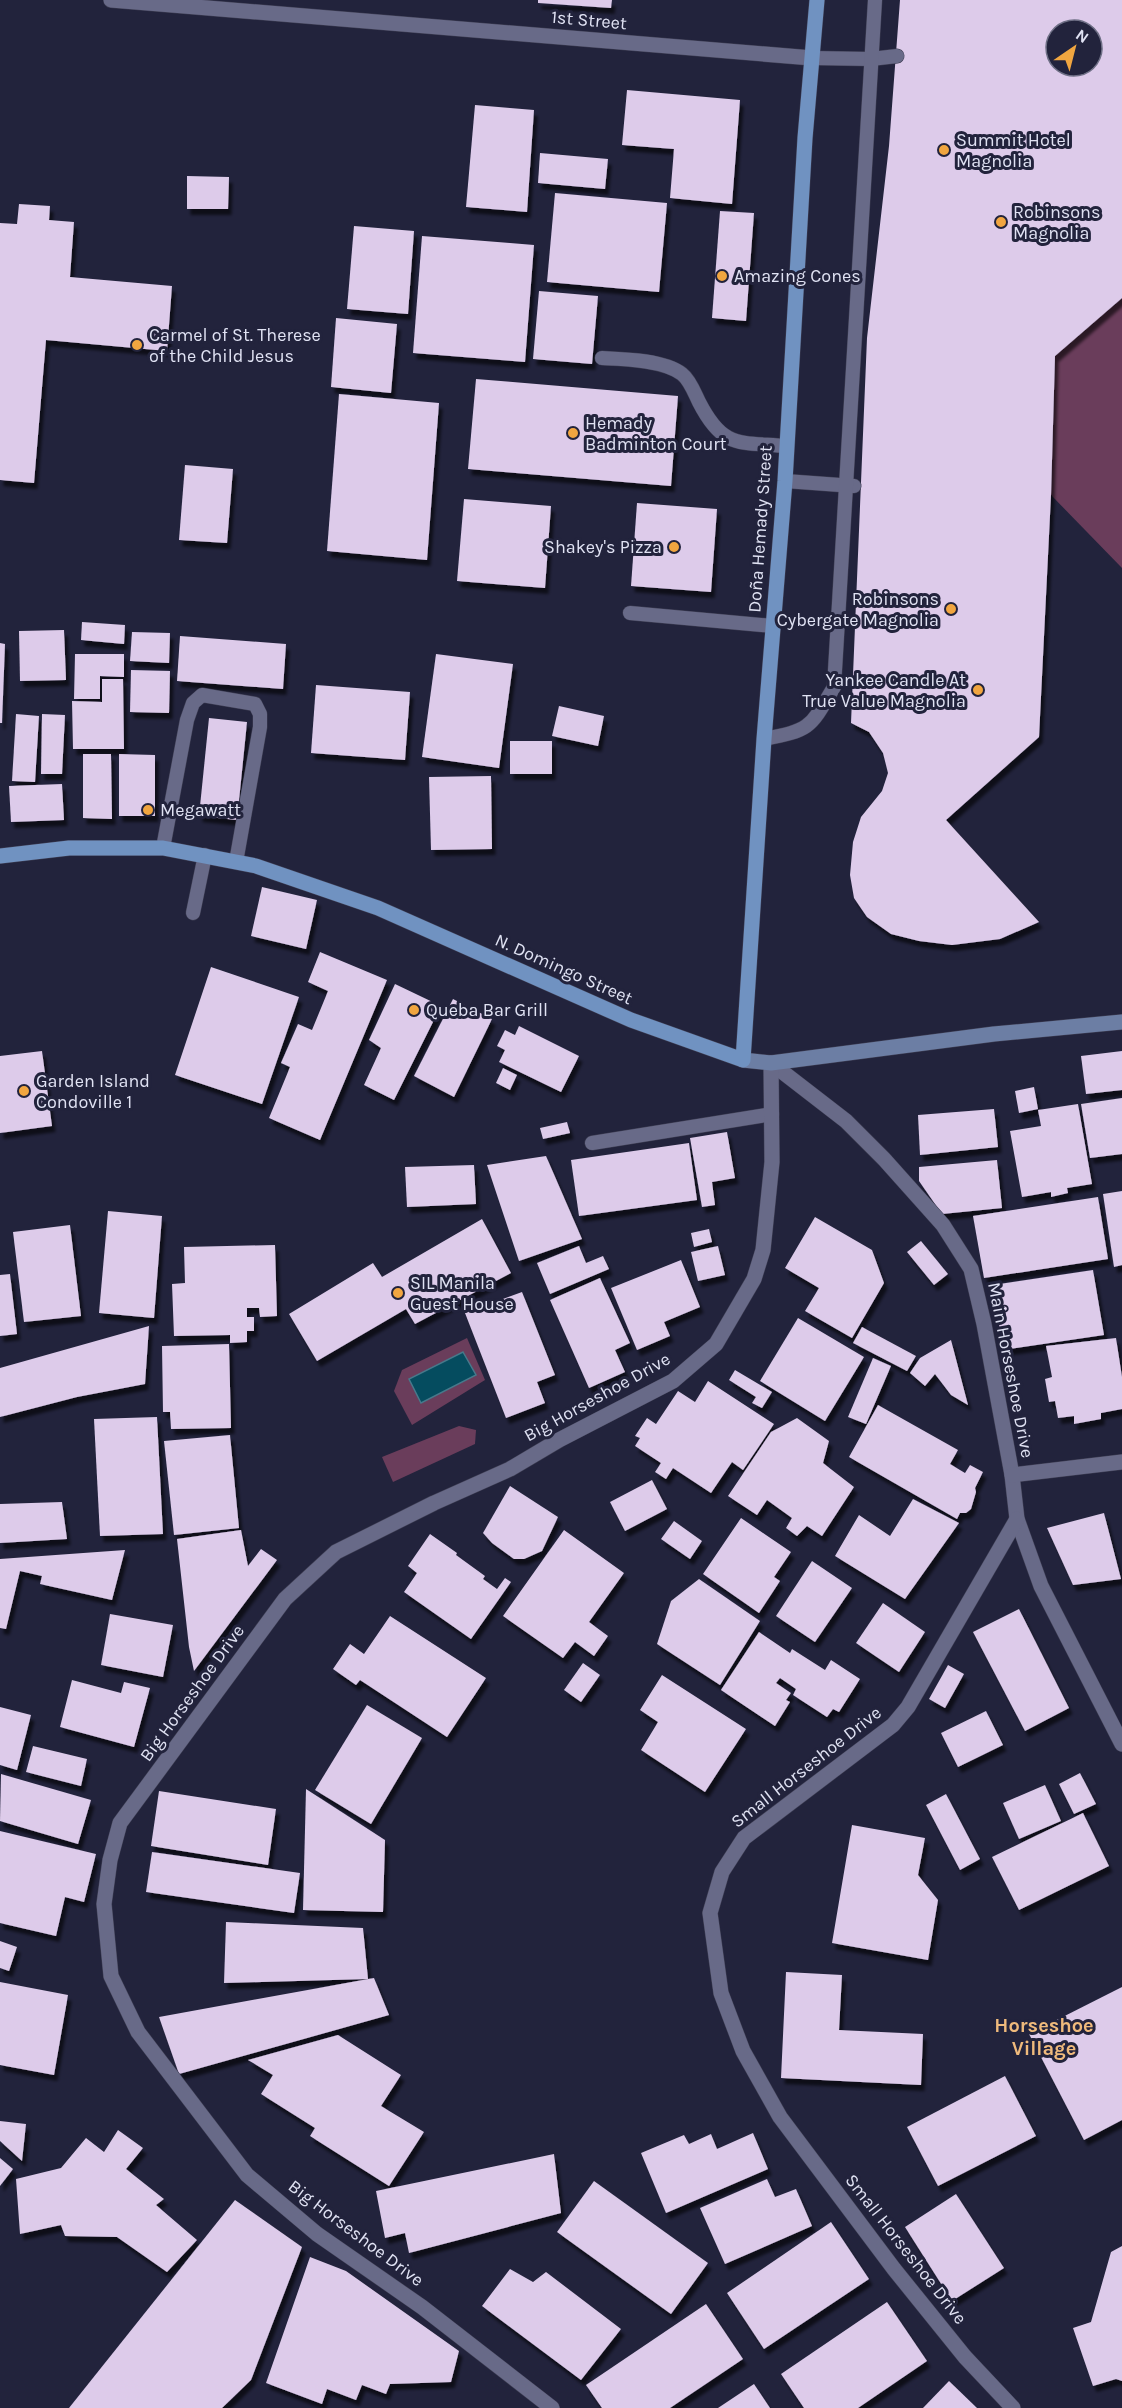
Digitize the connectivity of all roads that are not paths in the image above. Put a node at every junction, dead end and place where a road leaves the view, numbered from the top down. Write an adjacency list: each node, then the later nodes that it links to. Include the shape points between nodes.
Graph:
1 (111, 0): 5 (street, 1st Street)
2 (817, 0): 5 (main road, Doña Hemady Street)
3 (875, 0): 6 (lane)
4 (897, 56): 6 (lane)
5 (812, 58): 6 (lane); 8 (main road, Doña Hemady Street)
6 (871, 59): 10 (lane)
7 (602, 358): 8 (lane, via 651,361 683,374 710,423 726,437)
8 (786, 446): 9 (main road, Doña Hemady Street)
9 (785, 481): 10 (lane); 12 (main road, Doña Hemady Street)
10 (852, 486): 13 (lane, via 834,687 807,727)
11 (630, 613): 12 (lane)
12 (773, 626): 13 (main road, Doña Hemady Street)
13 (764, 739): 20 (main road, Doña Hemady Street)
14 (163, 848): 15 (main road, N. Domingo Street); 16 (main road, N. Domingo Street, via 69,848); 17 (lane, via 187,720 193,703 202,695 214,696 255,704 260,714)
15 (205, 855): 17 (main road, N. Domingo Street); 18 (lane)
16 (0, 856)
17 (236, 862): 20 (main road, N. Domingo Street, via 378,908 631,1020)
18 (193, 913)
19 (1122, 1022): 21 (main road, N. Domingo Street)
20 (742, 1060): 21 (main road, N. Domingo Street)
21 (771, 1063): 22 (street, Big Horseshoe Drive); 25 (street, Main Horseshoe Drive, via 846,1121 884,1160 943,1225 971,1269)
22 (772, 1114): 23 (lane); 28 (street, Big Horseshoe Drive, via 772,1162 763,1250 754,1279 716,1344 673,1381 510,1469 336,1552 285,1599 120,1823 110,1860 104,1904 111,1976 138,2032 247,2175 317,2234 422,2307)
23 (592, 1143)
24 (1122, 1462): 25 (street)
25 (1012, 1475): 26 (street, Main Horseshoe Drive)
26 (1017, 1519): 27 (street, Main Horseshoe Drive, via 1041,1586); 29 (street, Small Horseshoe Drive, via 908,1707 893,1725 744,1838 722,1872 710,1913 722,1993 743,2051 780,2117 894,2269 965,2357)
27 (1122, 1744)
28 (552, 2408)
29 (1013, 2408)

